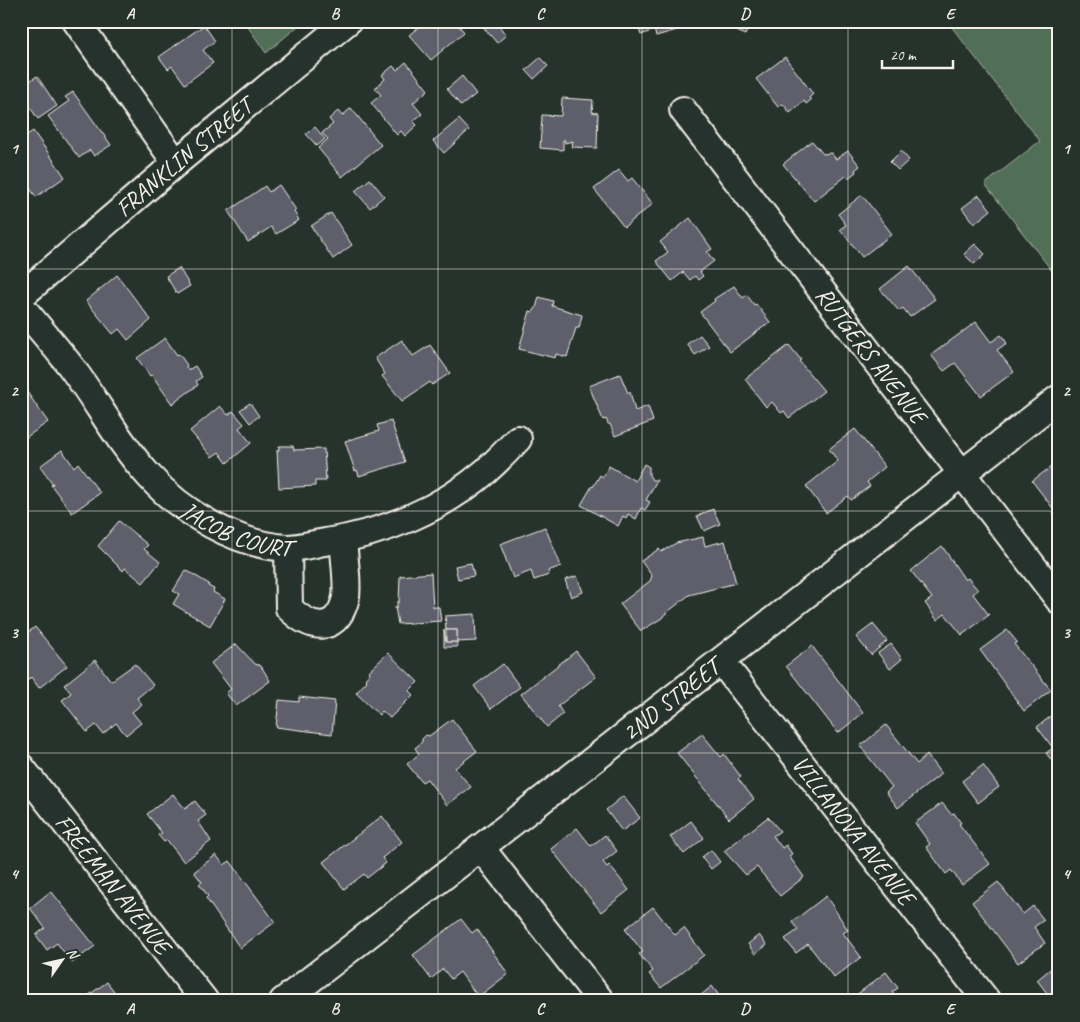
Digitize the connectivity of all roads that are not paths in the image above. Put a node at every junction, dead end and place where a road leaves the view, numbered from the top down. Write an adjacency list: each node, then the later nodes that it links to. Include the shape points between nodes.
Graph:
1 (76, 21): 4 (street)
2 (348, 21): 4 (street, FRANKLIN STREET)
3 (683, 110): 9 (street, RUTGERS AVENUE)
4 (176, 163): 5 (street, FRANKLIN STREET)
5 (21, 296)
6 (21, 306): 11 (street, JACOB COURT, via 71,367 149,476 171,496 212,524 249,541)
7 (1059, 398): 9 (street, 2ND STREET)
8 (518, 439): 10 (street, JACOB COURT, via 486,471 454,494 408,518)
9 (961, 473): 12 (street, RUTGERS AVENUE); 13 (street, 2ND STREET)
10 (343, 540): 11 (street, JACOB COURT); 11 (street, via 346,601 338,616 314,626 289,608)
11 (288, 548)
12 (1059, 600)
13 (721, 661): 15 (street, 2ND STREET); 19 (street, VILLANOVA AVENUE)
14 (21, 767): 16 (street, FREEMAN AVENUE)
15 (481, 848): 17 (street, 2ND STREET); 18 (street)
16 (205, 1001)
17 (283, 1001)
18 (601, 1001)
19 (986, 1001)

